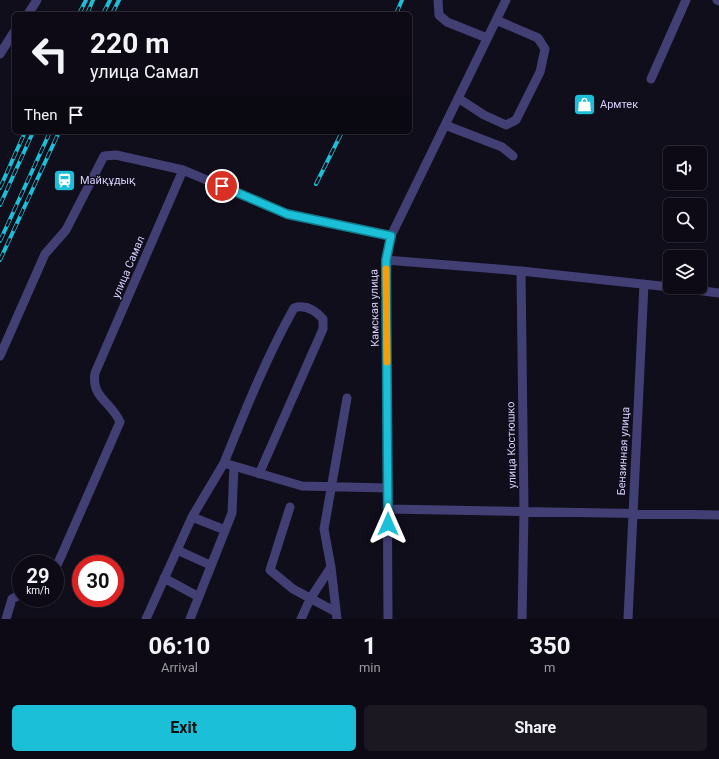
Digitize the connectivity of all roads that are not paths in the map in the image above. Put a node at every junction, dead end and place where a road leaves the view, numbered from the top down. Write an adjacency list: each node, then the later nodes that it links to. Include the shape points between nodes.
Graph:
1 (37, 0): 5 (street)
2 (438, 0): 8 (street, via 439,15 447,22)
3 (506, 0): 6 (street, Камская улица)
4 (686, 0): 10 (street)
5 (29, 12)
6 (496, 20): 8 (street, Камская улица); 11 (street, via 538,38 545,49 540,72 516,120 506,125 484,115)
7 (12, 35): 9 (street)
8 (487, 38): 11 (street, Камская улица)
9 (0, 54)
10 (651, 79)
11 (458, 98): 12 (street, Камская улица)
12 (445, 125): 13 (street, via 502,146); 15 (street, Камская улица)
13 (513, 156)
14 (184, 170): 15 (street, via 287,214); 22 (street, via 116,155 104,156 66,230 45,254); 37 (street, улица Самал, via 95,373 93,384 99,395 115,411 120,422)
15 (391, 236): 16 (street, Камская улица)
16 (386, 260): 17 (street); 28 (street, Камская улица)
17 (521, 271): 18 (street); 31 (street, улица Костюшко)
18 (644, 284): 19 (street); 32 (street, Бензинная улица)
19 (663, 286)
20 (707, 292): 21 (street)
21 (719, 293)
22 (0, 356)
23 (347, 398): 27 (street)
24 (224, 463): 25 (street); 26 (street, via 281,331 294,308 300,306 316,310 323,319 323,329); 34 (street)
25 (234, 466): 26 (street); 35 (street, via 232,513)
26 (259, 474): 27 (street, via 302,486)
27 (331, 487): 28 (street); 39 (street, via 324,529)
28 (388, 488): 30 (street, Камская улица)
29 (290, 507): 43 (street, via 270,570 279,579)
30 (388, 509): 31 (street); 49 (street, Камская улица)
31 (524, 511): 32 (street); 50 (street, улица Костюшко)
32 (632, 512): 33 (street); 51 (street, Бензинная улица)
33 (719, 514)
34 (192, 517): 35 (street); 36 (street)
35 (224, 530): 38 (street)
36 (177, 550): 38 (street); 40 (street)
37 (62, 555)
38 (210, 565): 41 (street)
39 (331, 567): 43 (street); 44 (street)
40 (164, 578): 41 (street); 46 (street)
41 (199, 597): 47 (street)
42 (12, 599): 45 (street)
43 (310, 599): 44 (street); 48 (street)
44 (336, 616)
45 (6, 619)
46 (146, 619)
47 (190, 619)
48 (301, 619)
49 (388, 619)
50 (522, 619)
51 (628, 619)

